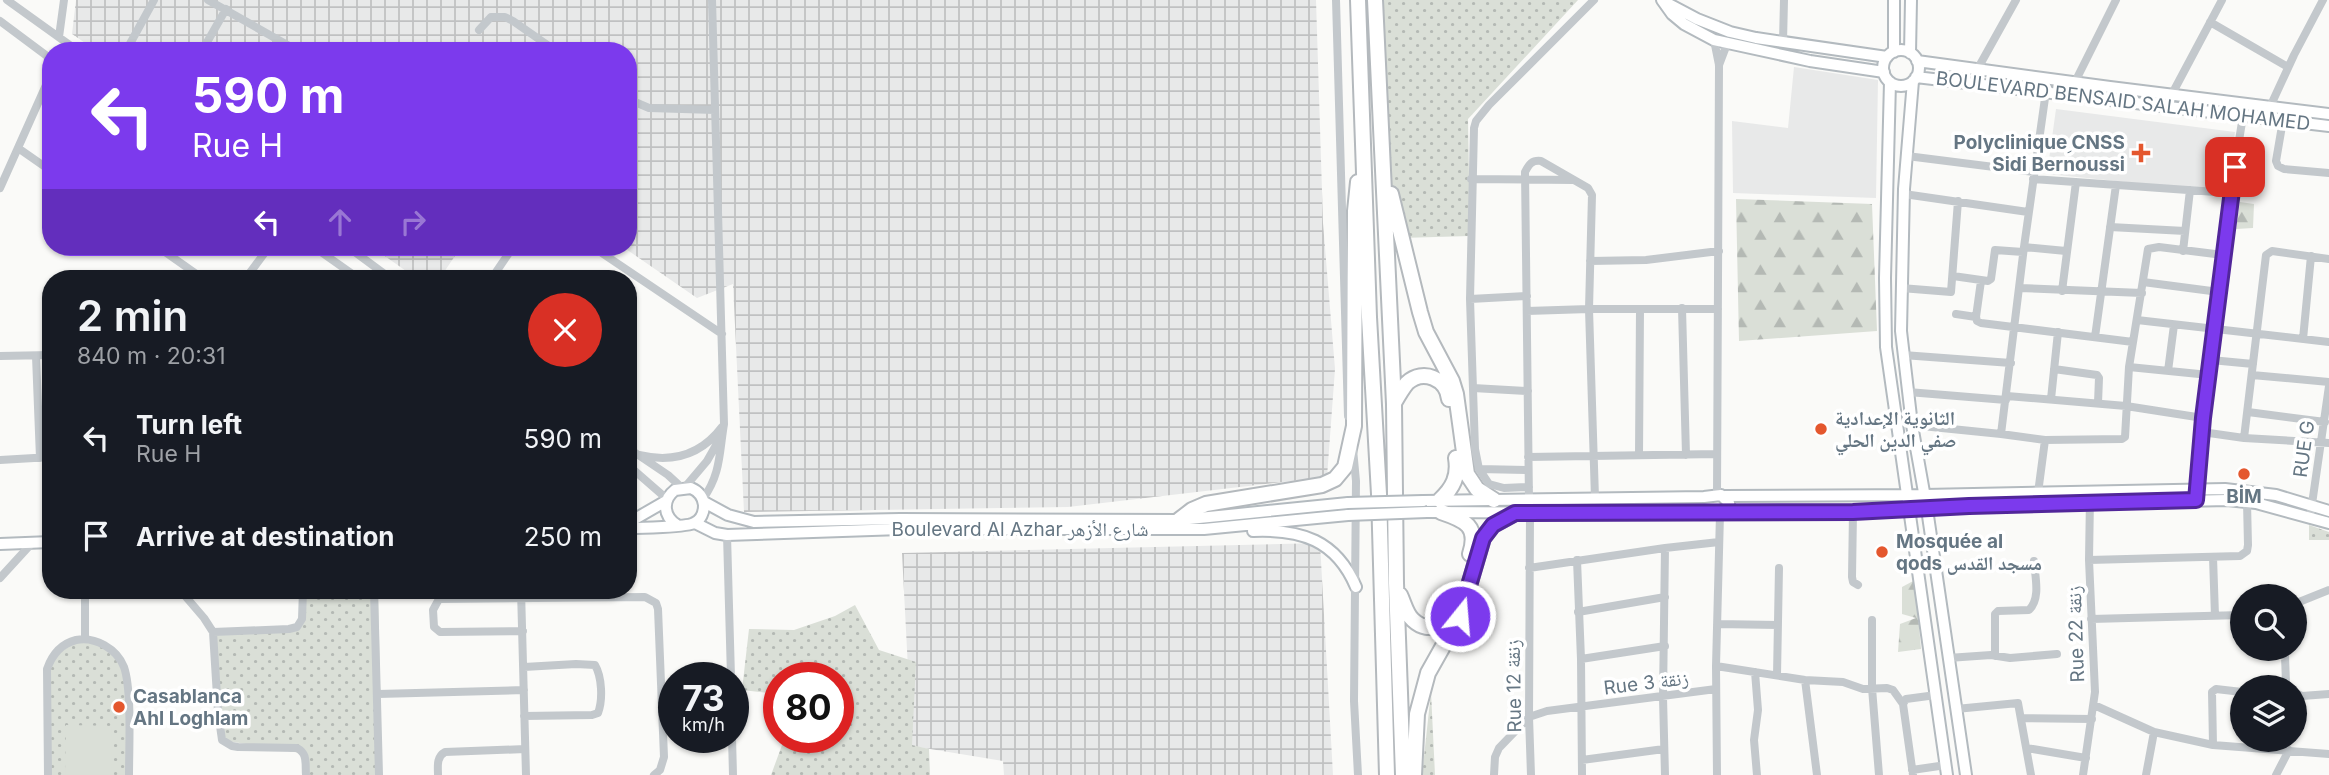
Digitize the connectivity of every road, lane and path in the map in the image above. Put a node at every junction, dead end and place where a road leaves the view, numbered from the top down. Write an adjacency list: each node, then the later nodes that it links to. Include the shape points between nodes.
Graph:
1 (7, 0): 24 (street)
2 (64, 0): 24 (street)
3 (154, 0): 27 (street)
4 (208, 0): 18 (street)
5 (712, 0): 48 (street)
6 (1336, 0): 148 (street, via 1346,394)
7 (1358, 0): 54 (highway)
8 (1375, 0): 32 (highway)
9 (1594, 0): 59 (street, via 1476,121)
10 (1662, 0): 21 (main road); 25 (main road, via 1684,24)
11 (1784, 0): 31 (street)
12 (1894, 0): 35 (main road)
13 (1912, 0): 36 (main road)
14 (2016, 0): 39 (street)
15 (2116, 0): 42 (street)
16 (2222, 0): 20 (street)
17 (2323, 0): 38 (street)
18 (226, 9): 28 (street); 29 (street)
19 (0, 21): 34 (street)
20 (2210, 22): 38 (street); 45 (street)
21 (1717, 27): 23 (main road); 25 (main road)
22 (479, 30): 30 (street, via 491,18 505,17)
23 (1730, 32): 31 (main road); 33 (main road)
24 (59, 37): 26 (street)
25 (1714, 40): 33 (main road); 37 (street)
26 (66, 42)
27 (131, 42)
28 (207, 42)
29 (283, 42)
30 (542, 42)
31 (1783, 42): 35 (main road)
32 (1377, 43): 137 (highway); 177 (highway, via 1392,197 1420,312 1456,394 1467,474)
33 (1727, 44): 37 (street); 40 (main road)
34 (42, 52)
35 (1891, 55): 36 (main road, via 1902,51); 40 (main road)
36 (1914, 57): 39 (main road, BOULEVARD BENSAID SALAH MOHAMED); 41 (main road, via 1919,69)
37 (1719, 65): 73 (street)
38 (2288, 66): 47 (street)
39 (1977, 69): 42 (main road, BOULEVARD BENSAID SALAH MOHAMED)
40 (1887, 77): 41 (main road, via 1901,86); 166 (main road, via 1885,335)
41 (1914, 79): 43 (main road, BOULEVARD BENSAID SALAH MOHAMED); 55 (main road)
42 (2075, 82): 45 (main road, BOULEVARD BENSAID SALAH MOHAMED)
43 (2046, 92): 50 (main road, BOULEVARD BENSAID SALAH MOHAMED); 58 (street)
44 (42, 94): 53 (street)
45 (2172, 94): 47 (main road, BOULEVARD BENSAID SALAH MOHAMED)
46 (637, 103): 48 (street, via 649,108)
47 (2270, 107): 49 (main road, BOULEVARD BENSAID SALAH MOHAMED)
48 (715, 110): 112 (street)
49 (2329, 114)
50 (2244, 116): 51 (main road, BOULEVARD BENSAID SALAH MOHAMED); 66 (street)
51 (2283, 120): 52 (main road, BOULEVARD BENSAID SALAH MOHAMED); 57 (street, via 2278,166)
52 (2329, 126)
53 (18, 148): 56 (street); 64 (street)
54 (1364, 150): 148 (highway, via 1355,211); 280 (highway)
55 (1907, 156): 58 (street); 67 (main road)
56 (42, 165)
57 (2329, 173)
58 (2034, 176): 62 (street); 69 (street)
59 (1471, 179): 60 (street); 99 (street)
60 (1526, 180): 61 (street); 61 (street, via 1525,172 1537,160); 98 (street)
61 (1574, 180): 83 (street, via 1592,195)
62 (2076, 182): 63 (street); 74 (street)
63 (2116, 185): 65 (street); 70 (street)
64 (0, 188)
65 (2190, 190): 66 (street); 71 (street)
66 (2230, 193): 76 (street)
67 (1904, 194): 68 (street); 92 (main road)
68 (1958, 201): 69 (street); 88 (street)
69 (2028, 212): 72 (street)
70 (2110, 227): 71 (street); 95 (street)
71 (2185, 232): 75 (street)
72 (2023, 249): 74 (street); 90 (street, via 1995,250 1991,279); 93 (street)
73 (1719, 251): 83 (street); 103 (street)
74 (2066, 251): 94 (street)
75 (2183, 251): 76 (street); 91 (street, via 2148,249)
76 (2222, 255): 96 (street)
77 (171, 256): 84 (street)
78 (327, 256): 85 (street)
79 (360, 256): 86 (street)
80 (606, 256): 87 (street)
81 (2311, 256): 82 (street); 113 (street, via 2267,253); 115 (street)
82 (2329, 259)
83 (1590, 261): 101 (street)
84 (191, 270)
85 (347, 270)
86 (379, 270)
87 (627, 270)
88 (1953, 276): 90 (street); 92 (street, via 1947,293)
89 (637, 277): 112 (street)
90 (1981, 281): 106 (street)
91 (2143, 282): 96 (street); 97 (street)
92 (1901, 288): 118 (main road)
93 (2019, 288): 94 (street); 109 (street)
94 (2062, 291): 95 (street)
95 (2102, 291): 97 (street); 114 (street)
96 (2219, 292): 110 (street)
97 (2141, 293): 107 (street)
98 (1527, 296): 99 (street); 104 (street)
99 (1470, 299): 131 (street)
100 (1682, 308): 102 (street); 103 (street); 153 (street)
101 (1589, 309): 102 (street); 104 (street); 155 (street)
102 (1640, 309): 152 (street)
103 (1718, 309): 150 (street)
104 (1527, 311): 132 (street)
105 (1956, 314): 106 (street)
106 (1976, 317): 109 (street, via 1981,323)
107 (2137, 320): 108 (street); 116 (street)
108 (2174, 325): 110 (street); 127 (street)
109 (2015, 326): 111 (street); 123 (street)
110 (2215, 330): 113 (street); 122 (street)
111 (2057, 332): 114 (street); 126 (street)
112 (722, 334): 143 (street)
113 (2257, 334): 115 (street); 124 (street)
114 (2095, 337): 116 (street)
115 (2303, 339): 117 (street)
116 (2133, 342): 125 (street)
117 (2329, 342)
118 (1903, 355): 123 (street); 133 (main road)
119 (0, 356): 120 (street)
120 (36, 356): 121 (street); 156 (street)
121 (42, 356)
122 (2211, 360): 124 (street); 129 (street)
123 (2011, 363): 134 (street)
124 (2253, 364): 128 (street)
125 (2129, 367): 127 (street); 138 (street)
126 (2054, 369): 135 (street); 136 (street, via 2097,375)
127 (2168, 371): 129 (street)
128 (2252, 375): 130 (street); 139 (street)
129 (2208, 376): 140 (street)
130 (2329, 384): 141 (street, RUE G)
131 (1473, 388): 132 (street); 158 (street)
132 (1528, 391): 154 (street)
133 (1908, 392): 134 (street); 142 (main road)
134 (2006, 398): 135 (street); 145 (street)
135 (2051, 399): 136 (street)
136 (2098, 403): 138 (street)
137 (1394, 404): 176 (highway, via 1408,382 1417,377 1436,378 1449,392 1457,466 1453,485); 206 (highway)
138 (2126, 406): 140 (street); 147 (street, via 2127,433 2122,439)
139 (2248, 412): 141 (street); 146 (street)
140 (2203, 418): 144 (street)
141 (2325, 422): 149 (street, RUE G)
142 (1912, 425): 145 (street); 167 (main road)
143 (723, 427): 151 (street, via 702,448 687,455 671,459); 161 (street, via 707,461); 172 (street, via 715,481)
144 (2202, 432): 146 (street); 165 (street)
145 (2001, 434): 147 (street)
146 (2244, 438): 149 (street)
147 (2045, 440): 164 (street)
148 (1352, 442): 187 (highway, via 1345,467 1322,485 1206,504); 208 (street)
149 (2326, 443): 175 (street, RUE G)
150 (1717, 454): 153 (street); 168 (street)
151 (639, 455): 161 (street)
152 (1639, 455): 153 (street); 155 (street)
153 (1686, 455)
154 (1528, 457): 155 (street); 159 (street)
155 (1594, 457): 169 (street)
156 (40, 458): 157 (street)
157 (0, 460)
158 (1479, 469): 159 (street); 162 (street, via 1491,485)
159 (1528, 470): 162 (street)
160 (637, 473): 170 (street)
161 (683, 487): 170 (main road); 172 (main road, via 696,491)
162 (1529, 487): 171 (street)
163 (2090, 492): 164 (main road); 165 (main road); 174 (street, Rue 22 زنقة)
164 (2038, 493): 167 (main road)
165 (2196, 494): 173 (main road); 174 (main road); 175 (main road, via 2251,491)
166 (1907, 495): 167 (main road); 168 (main road); 180 (main road)
167 (1925, 495): 179 (main road)
168 (1719, 496): 169 (main road); 184 (main road, via 1710,501); 184 (main road, via 1729,503)
169 (1595, 498): 171 (main road)
170 (666, 500): 186 (main road); 191 (main road, via 669,518)
171 (1529, 500): 177 (main road)
172 (703, 501): 187 (main road, Boulevard Al Azhar شارع الأزهر, via 754,522); 188 (main road, via 703,514)
173 (2247, 502): 185 (main road); 199 (street, via 2246,551 2240,556)
174 (2090, 504): 179 (main road); 201 (street, Rue 22 زنقة)
175 (2312, 505): 181 (main road); 185 (street, RUE G)
176 (1433, 506): 177 (main road); 178 (main road, bridge); 206 (highway, via 1464,521 1473,533 1451,616 1443,624 1421,625 1406,610)
177 (1494, 506): 183 (main road)
178 (1348, 509): 187 (main road, Boulevard Al Azhar شارع الأزهر); 192 (main road, Boulevard Al Azhar شارع الأزهر, via 1205,529)
179 (1927, 509): 180 (main road); 232 (main road)
180 (1909, 510): 182 (main road); 246 (main road)
181 (2329, 510)
182 (1853, 512): 184 (main road); 207 (street, via 1852,577)
183 (1522, 513): 184 (main road); 203 (street, Rue 12 زنقة); 282 (highway, via 1493,525 1483,538 1460,616 1428,673 1417,714)
184 (1719, 513): 195 (street)
185 (2310, 517): 189 (main road)
186 (637, 519)
187 (1179, 520)
188 (695, 523): 191 (main road); 193 (main road, Boulevard Al Azhar شارع الأزهر)
189 (2329, 523)
190 (637, 525): 191 (main road)
191 (677, 525)
192 (1153, 528): 193 (main road, Boulevard Al Azhar شارع الأزهر); 208 (main road, via 1188,533 1282,530 1304,535 1340,559)
193 (727, 535): 234 (street)
194 (42, 542): 196 (main road)
195 (1719, 542): 198 (street); 224 (street)
196 (32, 543): 197 (main road); 205 (street)
197 (0, 544)
198 (1665, 548): 200 (street); 211 (street)
199 (2213, 557): 201 (street); 221 (street)
200 (1577, 560): 203 (street); 219 (street)
201 (2089, 560): 223 (street, Rue 22 زنقة)
202 (2034, 561): 231 (street, via 2033,607 1995,614)
203 (1529, 568): 254 (street, Rue 12 زنقة)
204 (1779, 568): 225 (street)
205 (0, 578)
206 (1396, 583): 281 (highway)
207 (1858, 585)
208 (1356, 587): 279 (street)
209 (2329, 590): 217 (street)
210 (637, 597): 277 (street, via 656,603 658,609 664,757)
211 (1665, 597): 219 (street); 229 (street)
212 (85, 599): 228 (street)
213 (188, 599): 227 (street)
214 (303, 599): 227 (street, via 302,620 289,629)
215 (374, 599): 244 (street)
216 (563, 599): 218 (street)
217 (2307, 599)
218 (522, 600): 226 (street); 226 (street, via 439,599 433,621 440,632)
219 (1578, 612): 233 (street)
220 (2230, 615): 221 (street)
221 (2215, 616): 223 (street)
222 (1872, 620): 240 (street)
223 (2091, 620): 250 (street, Rue 22 زنقة)
224 (1717, 624): 225 (street); 235 (street)
225 (1778, 625): 238 (street)
226 (523, 631): 236 (street)
227 (213, 632): 273 (street, via 222,740 238,747 297,748 306,756)
228 (85, 639): 271 (street, via 65,644 47,669); 272 (street, via 108,647 123,666)
229 (1665, 646): 233 (street); 248 (street)
230 (2057, 654): 231 (street)
231 (1995, 656): 232 (street)
232 (1948, 658): 252 (main road)
233 (1581, 659): 251 (street)
234 (731, 662)
235 (1716, 666): 237 (street); 242 (street)
236 (524, 667): 241 (street); 253 (street, via 595,665 600,706 592,715)
237 (1755, 672): 238 (street); 288 (street)
238 (1777, 675): 239 (street)
239 (1805, 680): 240 (street); 289 (street)
240 (1872, 688): 249 (street, via 1893,690); 290 (street)
241 (524, 690): 244 (street); 253 (street)
242 (1716, 690): 248 (street, Rue 3 زنقة); 287 (street)
243 (2230, 691): 258 (street, via 2212,692)
244 (378, 694): 274 (street)
245 (2329, 694): 247 (street)
246 (1936, 695): 249 (street, via 1906,699); 269 (main road)
247 (2307, 696)
248 (1663, 697): 251 (street, Rue 3 زنقة); 262 (street)
249 (1903, 704): 270 (street)
250 (2094, 705): 256 (street, Rue 22 زنقة); 257 (street)
251 (1580, 707): 254 (street, Rue 3 زنقة); 268 (street)
252 (1956, 709): 255 (street, via 2014,701); 291 (main road)
253 (524, 716): 261 (street)
254 (1529, 717): 283 (street, via 1499,748); 284 (street, Rue 12 زنقة)
255 (2022, 718): 256 (street); 260 (street)
256 (2092, 719): 267 (street, Rue 22 زنقة)
257 (2154, 732): 258 (street); 294 (street)
258 (2213, 745): 259 (street)
259 (2230, 746)
260 (2027, 748): 267 (street); 292 (street)
261 (525, 749): 275 (street, via 445,752 439,756); 276 (street)
262 (1664, 749): 268 (street); 286 (street)
263 (2288, 752): 295 (street)
264 (2307, 752): 266 (street)
265 (732, 753): 278 (street)
266 (2329, 754)
267 (2086, 758): 293 (street, Rue 22 زنقة)
268 (1582, 760): 285 (street)
269 (1946, 770): 270 (street)
270 (1912, 772)
271 (48, 775)
272 (129, 775)
273 (306, 775)
274 (379, 775)
275 (438, 775)
276 (526, 775)
277 (654, 775)
278 (733, 775)
279 (1358, 775)
280 (1387, 775)
281 (1403, 775)
282 (1414, 775)
283 (1494, 775)
284 (1531, 775)
285 (1582, 775)
286 (1665, 775)
287 (1717, 775)
288 (1757, 775)
289 (1817, 775)
290 (1879, 775)
291 (1966, 775)
292 (2031, 775)
293 (2083, 775)
294 (2146, 775)
295 (2276, 775)

